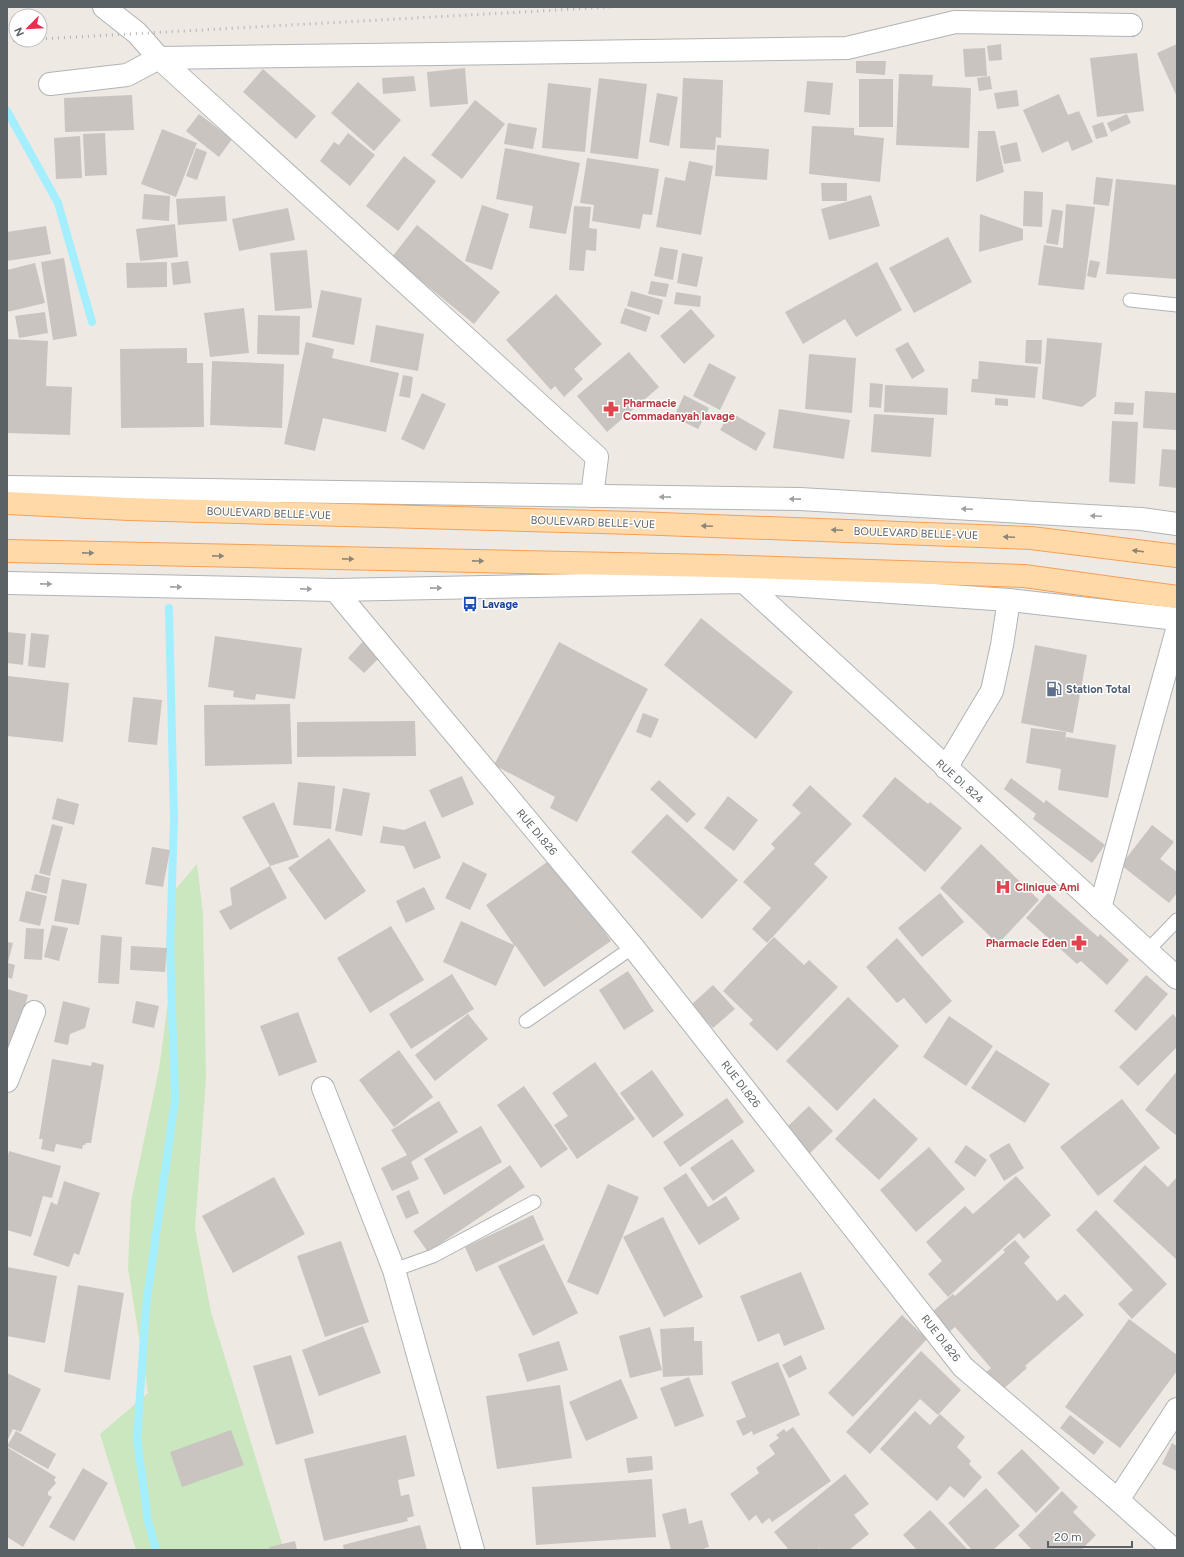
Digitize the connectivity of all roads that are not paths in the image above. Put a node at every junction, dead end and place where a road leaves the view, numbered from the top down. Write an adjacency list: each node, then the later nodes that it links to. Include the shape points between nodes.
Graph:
1 (104, 7): 3 (street, via 137,33)
2 (1131, 25): 3 (street, via 955,22 847,48)
3 (159, 58): 4 (street, via 127,75); 8 (street, via 598,457)
4 (50, 84)
5 (1130, 300): 6 (lane)
6 (1177, 305)
7 (7, 487): 8 (street, BOULEVARD BELLE-VUE)
8 (592, 496): 10 (street, BOULEVARD BELLE-VUE, one-way to 8, via 1141,519 800,499)
9 (7, 503): 12 (main road, BOULEVARD BELLE-VUE, one-way to 9, via 1031,538)
10 (1177, 524)
11 (7, 551): 16 (main road, one-way to 16, via 714,566 1024,576)
12 (1177, 556)
13 (744, 582): 15 (street, one-way to 13); 17 (street); 20 (street, RUE DI. 824)
14 (7, 583): 15 (street, one-way to 15)
15 (335, 590): 23 (street, RUE DI.826)
16 (1177, 597)
17 (1009, 600): 18 (street); 20 (street, via 992,691)
18 (1177, 619)
19 (1177, 630): 21 (street)
20 (946, 768): 21 (street, RUE DI. 824)
21 (1100, 908): 24 (street, RUE DI. 824)
22 (1177, 920): 24 (lane)
23 (633, 947): 27 (lane); 33 (street, RUE DI.826, via 963,1367)
24 (1147, 951): 25 (street, RUE DI. 824)
25 (1177, 978)
26 (34, 1012): 28 (street)
27 (526, 1021)
28 (7, 1081)
29 (323, 1088): 31 (street)
30 (534, 1202): 31 (lane, via 433,1256)
31 (394, 1270): 34 (street)
32 (1177, 1409): 33 (street)
33 (1118, 1500): 35 (street, RUE DI.826)
34 (473, 1550)
35 (1174, 1550)

